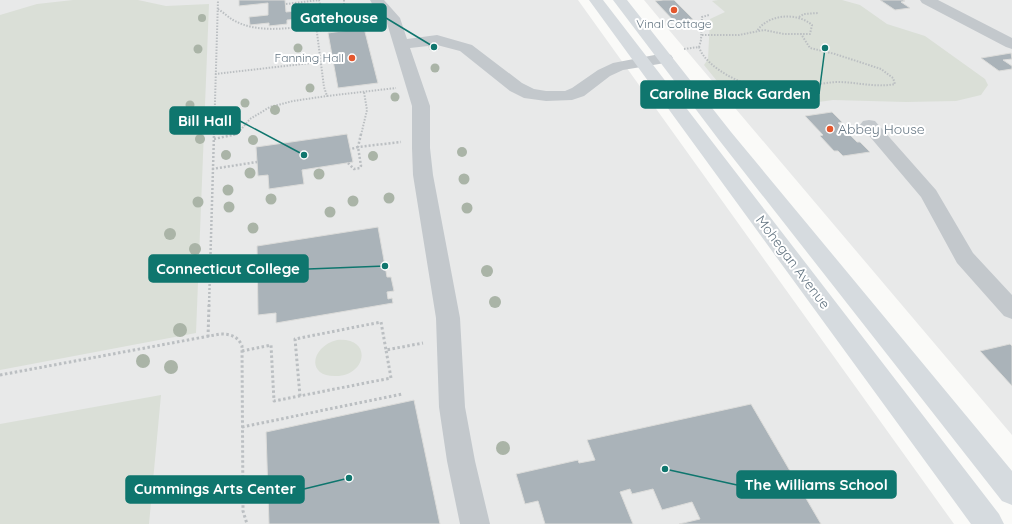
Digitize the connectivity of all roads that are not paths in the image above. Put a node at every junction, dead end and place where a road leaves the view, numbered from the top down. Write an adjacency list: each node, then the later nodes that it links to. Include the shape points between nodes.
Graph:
1 (376, 0): 6 (street, via 392,17)
2 (596, 0): 8 (highway, Mohegan Avenue)
3 (620, 0): 7 (highway, Mohegan Avenue)
4 (927, 0): 5 (street)
5 (1012, 44)
6 (403, 51): 8 (street, via 440,54 456,46 468,49 516,87 530,94 546,96 575,93 610,69); 12 (street, via 421,106 423,175 448,318 452,407)
7 (675, 53): 8 (street); 11 (highway, Mohegan Avenue, via 730,142)
8 (642, 61): 13 (highway, Mohegan Avenue)
9 (869, 125): 10 (street, via 929,194 965,258)
10 (1012, 310)
11 (1012, 492)
12 (475, 524)
13 (989, 524)

